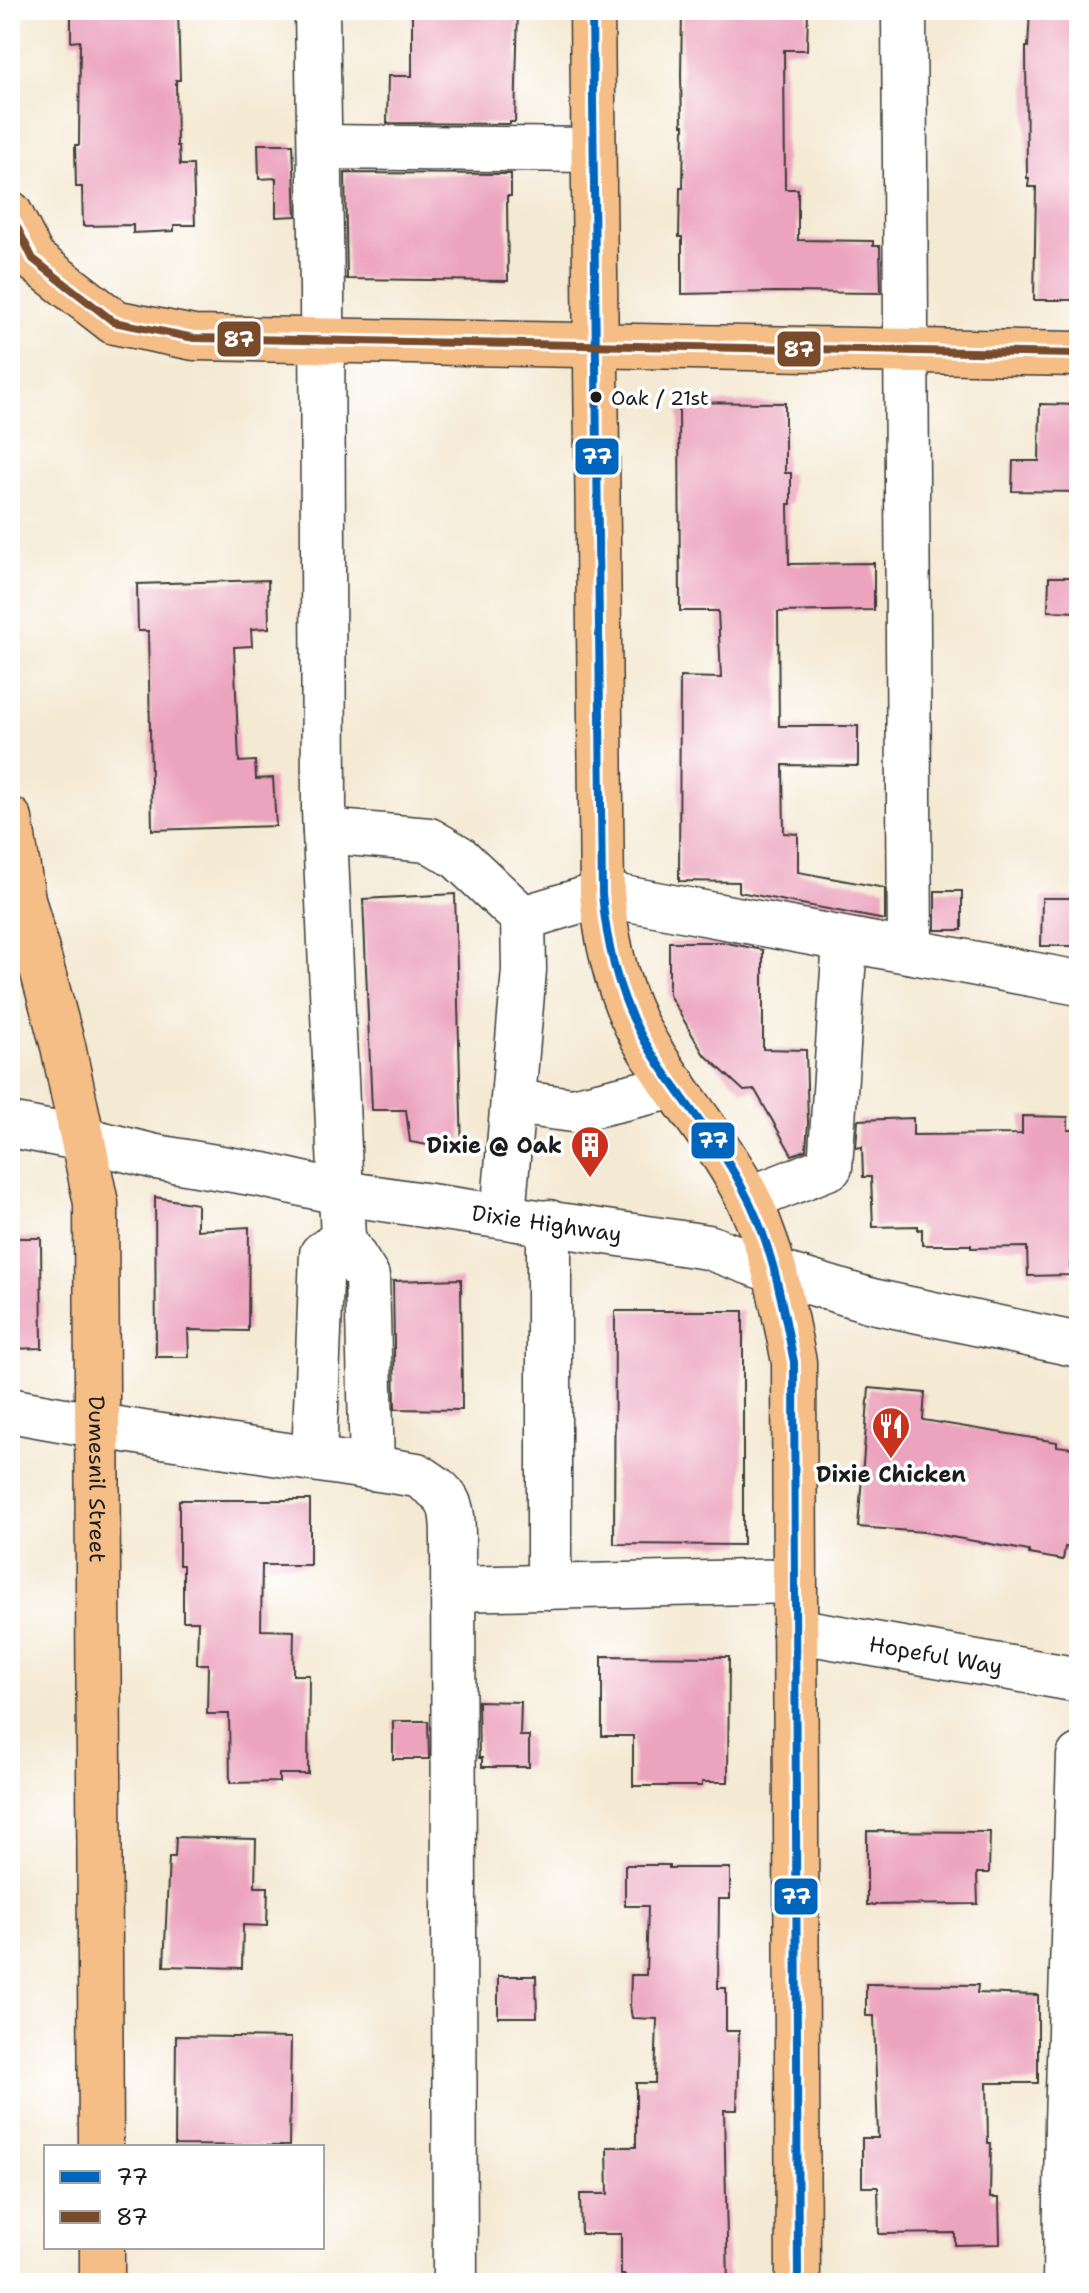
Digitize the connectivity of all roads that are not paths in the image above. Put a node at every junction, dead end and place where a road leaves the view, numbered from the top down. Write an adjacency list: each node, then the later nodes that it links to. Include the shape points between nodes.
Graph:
1 (317, 10): 4 (street)
2 (592, 10): 5 (main road)
3 (904, 10): 9 (street)
4 (320, 147): 5 (street); 7 (street)
5 (593, 150): 8 (main road)
6 (10, 213): 7 (main road, via 33,259 114,322 194,338)
7 (322, 340): 8 (main road); 12 (street)
8 (595, 345): 9 (main road); 13 (main road)
9 (905, 351): 10 (main road); 16 (street)
10 (1079, 354)
11 (10, 819): 21 (main road, Dumesnil Street, via 23,899)
12 (325, 831): 14 (street, via 429,840 458,857); 22 (street)
13 (602, 894): 14 (street); 15 (street); 18 (main road, via 621,991)
14 (523, 918): 19 (street)
15 (845, 940): 16 (street); 23 (street, via 830,1167)
16 (910, 951): 17 (street)
17 (1079, 983)
18 (675, 1086): 19 (street, via 573,1110); 23 (main road)
19 (513, 1102): 24 (street)
20 (10, 1125): 21 (street, Dixie Highway)
21 (83, 1139): 22 (street, Dixie Highway); 30 (main road, Dumesnil Street, via 96,1203)
22 (342, 1193): 24 (street, Dixie Highway); 26 (street)
23 (749, 1199): 27 (main road)
24 (503, 1216): 25 (street, Dixie Highway)
25 (549, 1222): 27 (street, Dixie Highway, via 708,1247); 34 (street)
26 (332, 1246): 31 (street); 32 (street, via 367,1277)
27 (776, 1272): 28 (street, Dixie Highway, via 872,1301); 33 (main road, via 794,1362)
28 (1079, 1345)
29 (10, 1410): 30 (street)
30 (97, 1427): 31 (street); 39 (main road, Dumesnil Street)
31 (314, 1459): 32 (street)
32 (372, 1468): 35 (street, via 417,1475 443,1491 453,1516)
33 (794, 1581): 34 (street); 36 (main road)
34 (549, 1587): 35 (street)
35 (453, 1589): 42 (street)
36 (794, 1630): 37 (street, Hopeful Way); 43 (main road)
37 (1079, 1680)
38 (1079, 1756): 44 (street)
39 (101, 2145)
40 (102, 2249): 41 (main road)
41 (102, 2283)
42 (455, 2283)
43 (798, 2283)
44 (1065, 2283)

